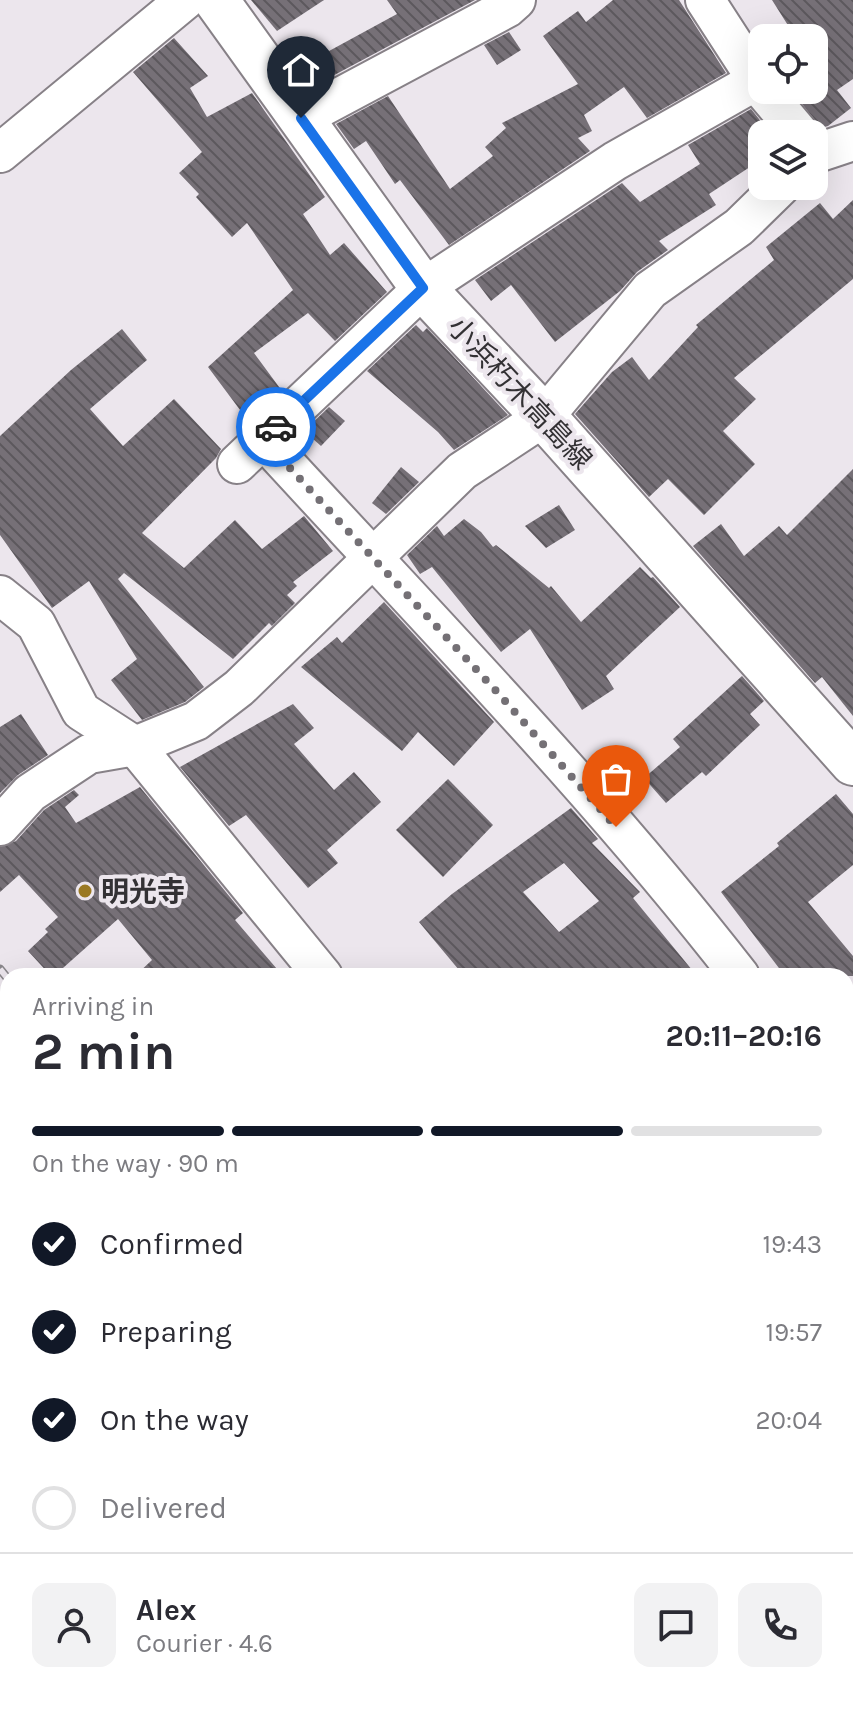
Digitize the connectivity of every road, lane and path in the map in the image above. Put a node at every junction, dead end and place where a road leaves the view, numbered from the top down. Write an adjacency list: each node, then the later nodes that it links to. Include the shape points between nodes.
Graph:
1 (185, 0): 12 (street)
2 (216, 0): 8 (main road, 小浜朽木高島線)
3 (516, 0): 8 (street)
4 (705, 0): 5 (street)
5 (748, 67)
6 (748, 92): 14 (street, via 615,161)
7 (775, 104): 9 (street)
8 (301, 118): 14 (main road, 小浜朽木高島線)
9 (788, 120)
10 (853, 141): 11 (street)
11 (828, 145)
12 (0, 153)
13 (767, 200): 15 (street, via 739,227 650,290)
14 (423, 288): 15 (main road, 小浜朽木高島線); 16 (street, via 250,452)
15 (544, 417): 16 (street, via 462,471); 19 (main road, 小浜朽木高島線)
16 (372, 558): 18 (street, via 239,688 196,721); 22 (street, via 675,893)
17 (0, 595): 18 (street, via 36,624 81,711)
18 (135, 746): 20 (street, via 89,754 30,793); 21 (street)
19 (853, 763)
20 (0, 826)
21 (316, 968)
22 (734, 968)

